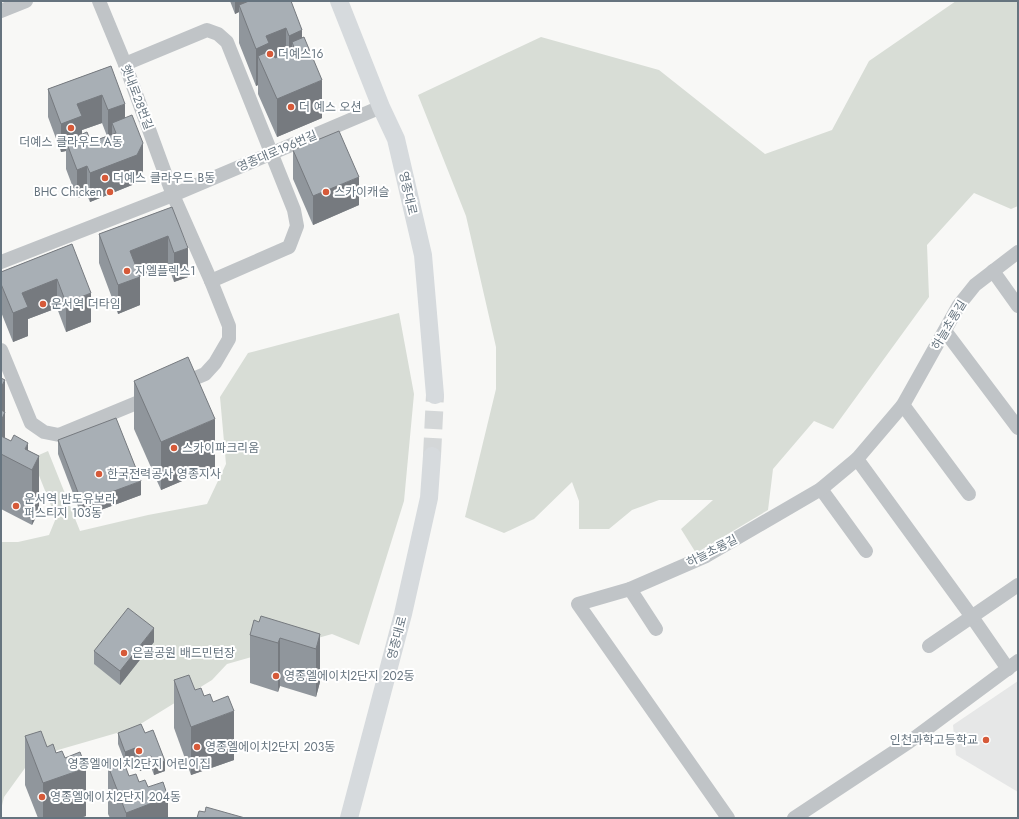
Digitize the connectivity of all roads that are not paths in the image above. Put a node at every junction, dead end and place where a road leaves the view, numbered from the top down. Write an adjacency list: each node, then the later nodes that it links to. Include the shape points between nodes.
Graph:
1 (26, 1): 4 (street)
2 (99, 1): 5 (street, 햇내로28번길)
3 (339, 1): 6 (main road, 영종대로)
4 (1, 11)
5 (125, 64): 7 (street, via 207,30 218,34 227,42); 8 (street, 햇내로28번길)
6 (381, 107): 7 (street, 영종대로196번길); 16 (main road, 영종대로, via 396,139 423,255)
7 (272, 154): 8 (street, 영종대로196번길); 12 (street, via 294,210 297,226 289,247)
8 (173, 195): 10 (street, 영종대로196번길); 12 (street)
9 (1018, 252): 11 (street, 하늘초롱길)
10 (1, 262)
11 (993, 271): 13 (street); 14 (street, 하늘초롱길, via 975,285 959,305)
12 (211, 281): 15 (street, via 229,326 229,339 215,363 205,374 58,435 44,432 31,423)
13 (1018, 306)
14 (945, 331): 17 (street, 하늘초롱길); 18 (street)
15 (1, 350)
16 (435, 395)
17 (903, 405): 20 (street, 하늘초롱길); 22 (street)
18 (1018, 428)
19 (432, 456): 30 (main road, 영종대로, via 429,498 403,614)
20 (857, 459): 21 (street, 하늘초롱길); 26 (street)
21 (821, 489): 23 (street); 25 (street, 하늘초롱길, via 706,556)
22 (969, 494)
23 (866, 551)
24 (1018, 585): 26 (street)
25 (630, 589): 27 (street); 31 (street, 하늘초롱길, via 578,604)
26 (972, 617): 28 (street); 29 (street)
27 (656, 629)
28 (929, 646)
29 (1013, 665): 32 (street, via 909,742)
30 (349, 818)
31 (728, 818)
32 (794, 818)

